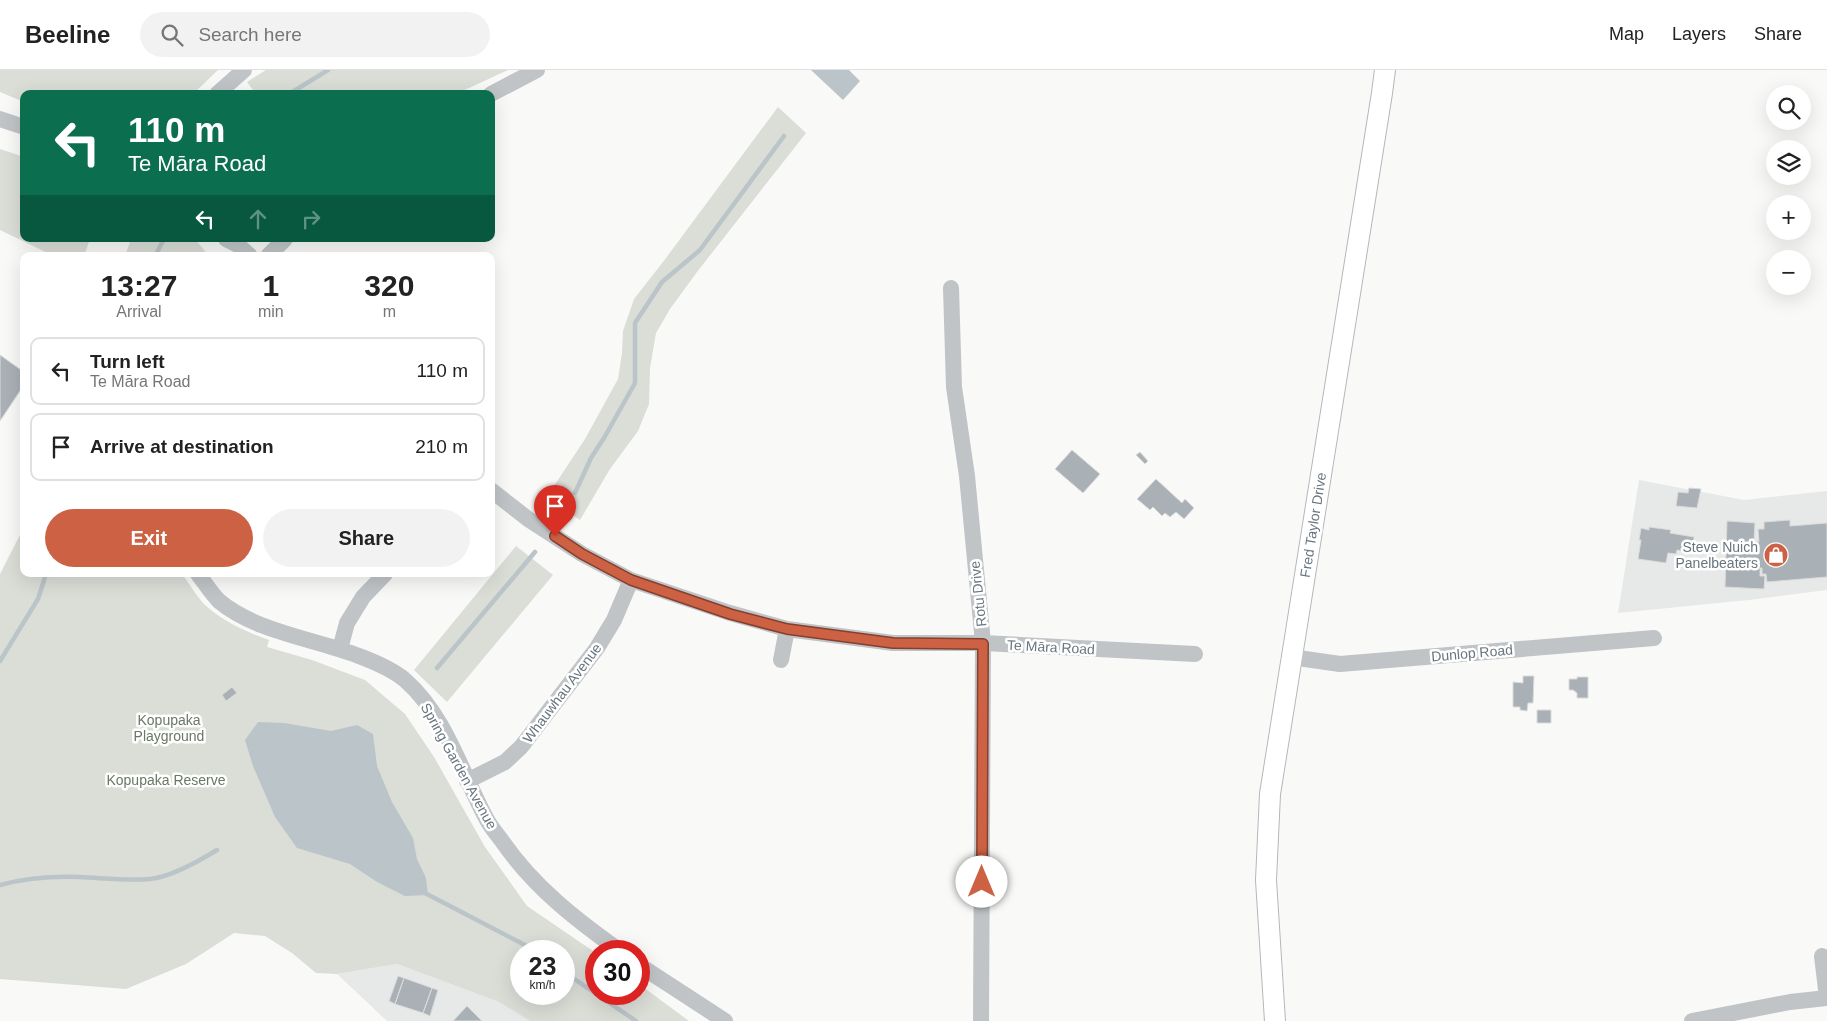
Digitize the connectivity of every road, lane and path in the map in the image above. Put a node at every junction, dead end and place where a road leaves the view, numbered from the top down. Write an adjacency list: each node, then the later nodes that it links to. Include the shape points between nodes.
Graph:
1 (244, 70): 4 (street)
2 (537, 70): 5 (street)
3 (1385, 70): 22 (main road, Fred Taylor Drive)
4 (222, 90)
5 (495, 92)
6 (0, 118): 7 (street)
7 (20, 126)
8 (232, 242): 10 (street)
9 (282, 242): 11 (street)
10 (246, 252)
11 (272, 252)
12 (951, 288): 19 (street, Rotu Drive, via 954,387 967,476)
13 (495, 493): 16 (street, Te Māra Road, via 582,554)
14 (200, 577): 20 (street, Spring Garden Avenue, via 219,600 246,618)
15 (382, 577): 20 (street, via 363,597 347,623)
16 (631, 580): 17 (street, Te Māra Road, via 730,614); 24 (street, Whauwhau Avenue, via 598,648 521,748 505,762)
17 (787, 629): 19 (street, Te Māra Road, via 893,643); 23 (street)
18 (1654, 638): 22 (street, Dunlop Road, via 1340,664)
19 (983, 644): 21 (street, Te Māra Road); 31 (street, Rotu Drive)
20 (340, 649): 24 (street, Spring Garden Avenue, via 381,665 404,679 417,692 429,707)
21 (1195, 654)
22 (1291, 657): 28 (main road, Fred Taylor Drive, via 1270,794 1267,916)
23 (781, 660)
24 (467, 781): 25 (street, Spring Garden Avenue, via 485,818 529,875 556,903)
25 (604, 940)
26 (1822, 956): 29 (street)
27 (650, 972): 30 (street)
28 (1272, 982): 32 (main road, Fred Taylor Drive); 33 (main road, Fred Taylor Drive)
29 (1827, 998): 34 (street)
30 (725, 1021)
31 (981, 1021)
32 (1275, 1021)
33 (1281, 1021)
34 (1692, 1021)

